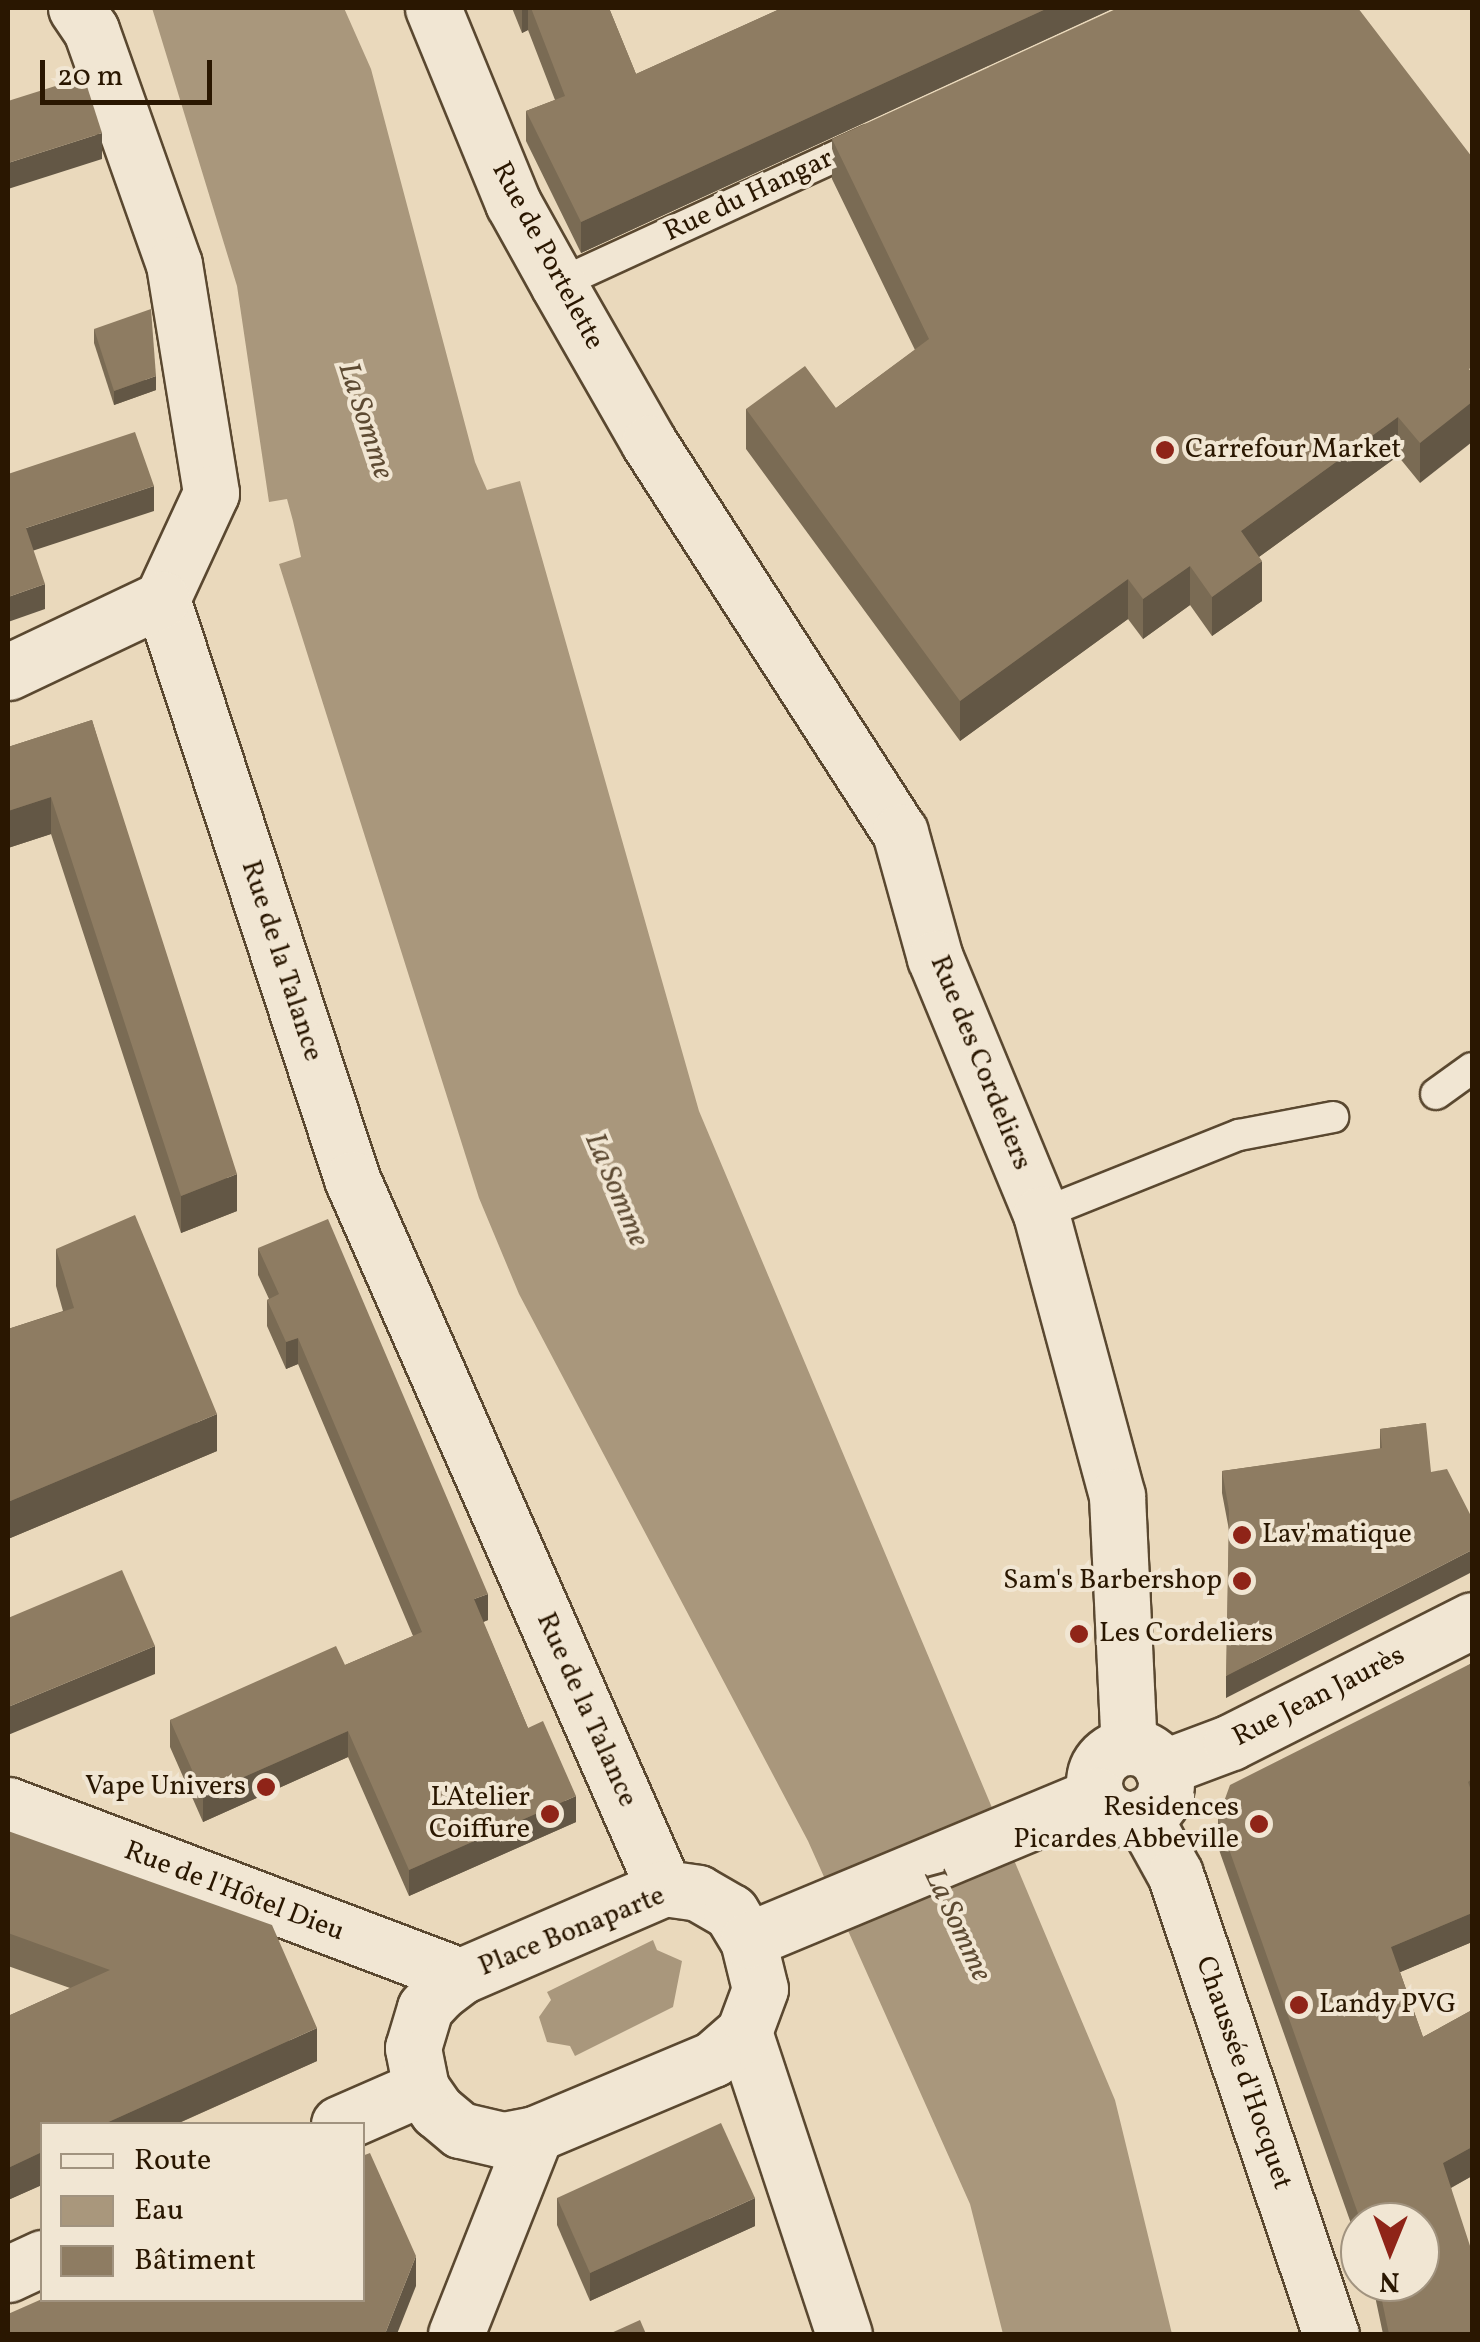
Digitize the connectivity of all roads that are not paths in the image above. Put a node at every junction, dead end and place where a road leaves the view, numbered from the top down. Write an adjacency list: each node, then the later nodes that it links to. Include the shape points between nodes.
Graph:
1 (76, 8): 6 (street, via 92,30 174,264 210,493)
2 (434, 8): 4 (street, Rue de Portelette, via 513,203)
3 (889, 132): 4 (lane, Rue du Hangar)
4 (558, 284): 5 (street, Rue de Portelette)
5 (649, 444): 11 (street, Rue des Cordeliers, via 900,832 935,958)
6 (162, 599): 7 (street); 15 (street, Rue de la Talance, via 352,1179)
7 (8, 672)
8 (1472, 1068): 9 (lane)
9 (1436, 1094)
10 (1333, 1117): 11 (lane, via 1239,1134)
11 (1041, 1214): 13 (street, Rue des Cordeliers, via 1117,1496)
12 (1472, 1620): 13 (street, Rue Jean Jaurès, via 1231,1742)
13 (1133, 1781): 16 (street, Rue Jean Jaurès); 26 (street, Chaussée d'Hocquet, via 1174,1874)
14 (8, 1805): 17 (street, Rue de l'Hôtel Dieu)
15 (664, 1888): 16 (street, Place Bonaparte, via 698,1893 731,1912); 17 (street, Place Bonaparte)
16 (748, 1940): 18 (street, Place Bonaparte, via 760,1989)
17 (461, 1976): 19 (street, Place Bonaparte, via 425,2008 414,2048)
18 (744, 2032): 21 (street, via 713,2059); 25 (street)
19 (422, 2088): 20 (street); 21 (street, via 460,2130 503,2140)
20 (344, 2122)
21 (535, 2134): 24 (street)
22 (40, 2259): 23 (street)
23 (8, 2274)
24 (456, 2334)
25 (844, 2334)
26 (1331, 2334)

